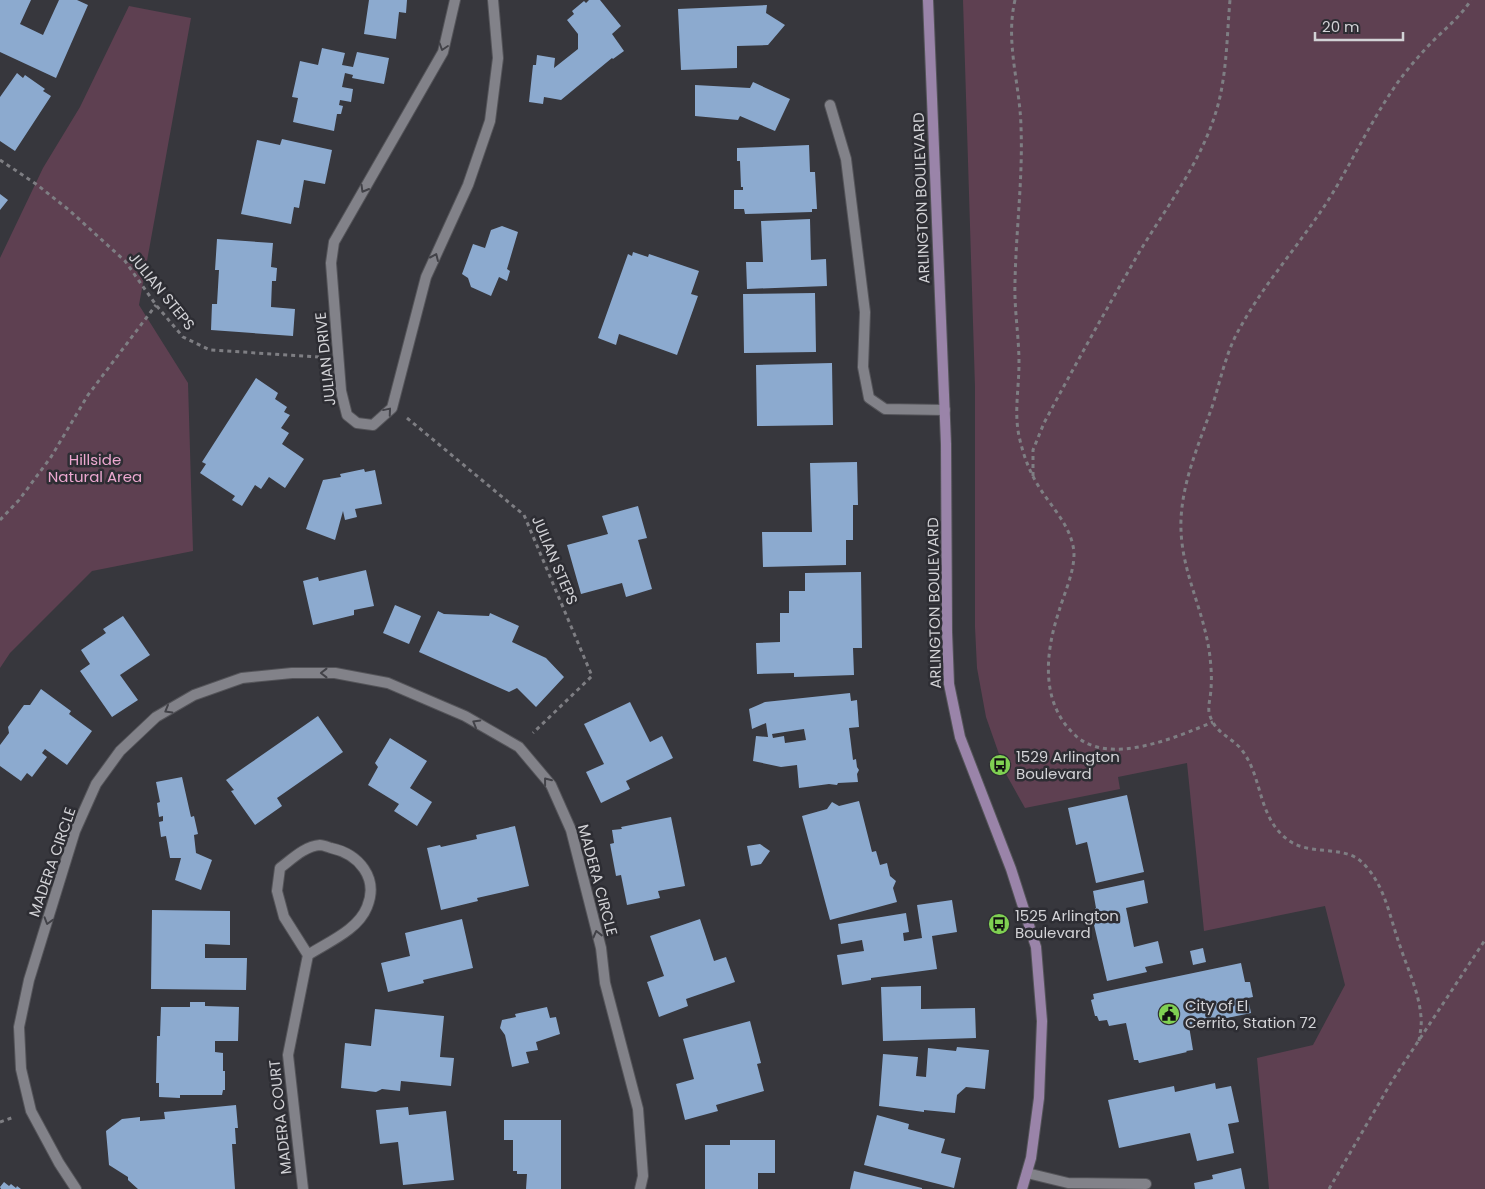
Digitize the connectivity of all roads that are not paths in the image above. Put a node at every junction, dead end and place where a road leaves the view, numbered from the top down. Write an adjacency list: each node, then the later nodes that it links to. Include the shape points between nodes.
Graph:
1 (456, 0): 2 (street, JULIAN DRIVE, one-way to 2, via 443,52 334,242 331,263 341,391 347,415 357,423 373,425 392,408 426,277 468,185 490,121 498,58)
2 (493, 0)
3 (928, 0): 5 (main road, ARLINGTON BOULEVARD)
4 (830, 105): 5 (street, via 846,159 865,312 863,367 869,398 885,409)
5 (945, 410): 7 (main road, ARLINGTON BOULEVARD, via 949,684 960,737 1011,869 1036,947 1042,1021 1040,1098)
6 (308, 955): 6 (street, via 352,926 367,908 372,890 364,867 343,850 320,845 302,852 280,868 277,891 284,917); 10 (street, MADERA COURT, via 288,1054)
7 (1027, 1173): 8 (street, via 1068,1183); 12 (main road, ARLINGTON BOULEVARD)
8 (1146, 1184)
9 (76, 1189): 11 (street, MADERA CIRCLE, one-way to 9, via 638,1110 571,830 551,784 519,747 465,716 388,683 335,673 242,678 194,695 156,717 120,750 96,784 76,831 29,980 19,1027 21,1069 31,1111)
10 (303, 1189)
11 (640, 1189)
12 (1022, 1189)

